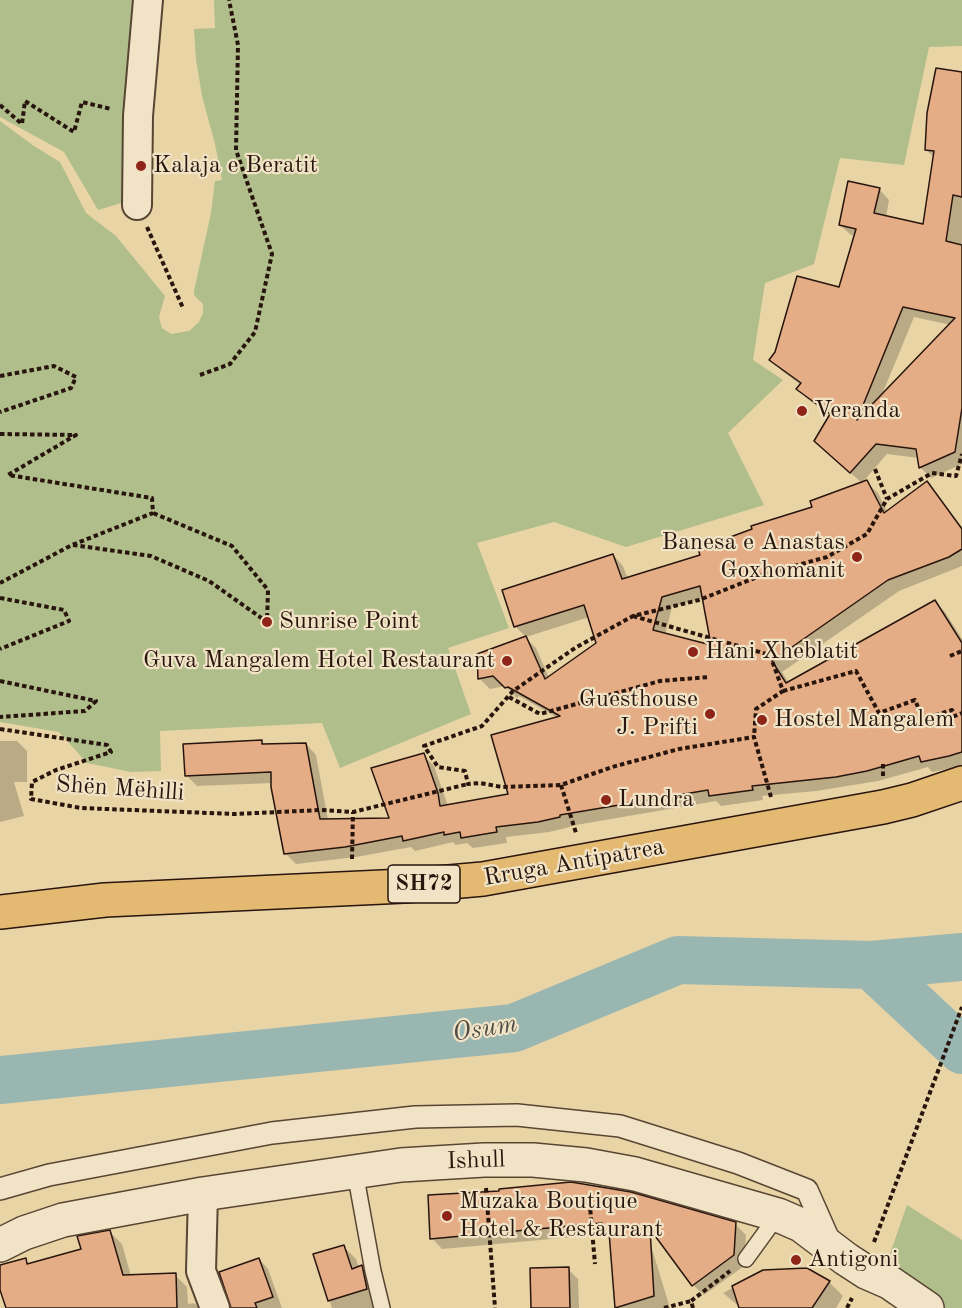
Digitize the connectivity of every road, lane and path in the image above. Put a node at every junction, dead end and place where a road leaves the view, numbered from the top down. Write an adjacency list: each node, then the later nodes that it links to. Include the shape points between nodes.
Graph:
1 (148, 0): 4 (street)
2 (229, 0): 7 (path, via 238,45 236,150 272,254 255,332 230,363)
3 (0, 105): 4 (path, via 22,124 25,101 74,132 82,102)
4 (138, 116): 5 (street)
5 (137, 205): 6 (path)
6 (183, 308)
7 (200, 375)
8 (0, 376): 9 (path, via 54,366 76,377 71,388)
9 (0, 412)
10 (0, 434): 16 (path, via 76,435 8,475 152,498)
11 (962, 454): 14 (path)
12 (875, 469): 15 (path)
13 (962, 472): 14 (path)
14 (956, 476): 15 (path, via 932,473)
15 (887, 499): 20 (path, via 867,534 826,557 765,574 699,600)
16 (153, 513): 17 (path); 17 (path, via 232,546 268,590 267,622 209,581 151,556)
17 (72, 545): 18 (path)
18 (0, 582)
19 (0, 598): 21 (path, via 64,610 69,621)
20 (633, 616): 26 (path, via 770,655); 27 (path, via 575,648)
21 (0, 649)
22 (962, 651): 23 (path)
23 (950, 656)
24 (709, 677): 27 (path, via 660,681 540,714)
25 (0, 681): 29 (path, via 96,701 85,711)
26 (783, 691): 28 (path, via 856,671 879,713 915,700 923,719 952,710 955,716); 31 (path, via 756,709)
27 (509, 697): 33 (path, via 482,726 424,746 438,766 465,771)
28 (962, 713)
29 (0, 717)
30 (0, 729): 37 (path, Shën Mëhilli, via 107,745 111,752 32,782 31,799 81,808 235,814)
31 (754, 737): 34 (path, via 679,749 612,766); 39 (path)
32 (962, 783): 35 (main road, Rruga Antipatrea / SH72)
33 (468, 784): 34 (path); 37 (path)
34 (561, 785): 38 (path)
35 (912, 801): 36 (main road, SH72); 39 (main road, Rruga Antipatrea / SH72)
36 (962, 802)
37 (353, 812): 40 (path)
38 (571, 816)
39 (780, 826): 40 (main road, Rruga Antipatrea / SH72, via 483,879)
40 (352, 888): 41 (main road, Rruga Antipatrea / SH72, via 105,900)
41 (0, 912)
42 (962, 1007): 49 (path)
43 (484, 1160): 44 (street, Ishull); 45 (street, Ishull); 57 (path)
44 (586, 1165): 48 (street, Ishull, via 635,1174); 53 (path)
45 (355, 1172): 47 (street, Ishull); 56 (lane)
46 (0, 1189): 51 (street, via 49,1175 272,1133 416,1117 517,1115 620,1126 738,1162 807,1190)
47 (203, 1194): 50 (street, Ishull, via 63,1220); 55 (street, via 201,1271)
48 (778, 1215): 51 (street, Ishull, via 801,1225); 52 (lane)
49 (878, 1232)
50 (0, 1245)
51 (832, 1248): 60 (street, Ishull)
52 (746, 1259): 54 (path)
53 (595, 1264)
54 (691, 1301): 58 (path); 59 (path)
55 (214, 1308)
56 (382, 1308)
57 (495, 1308)
58 (664, 1308)
59 (693, 1308)
60 (927, 1308)

